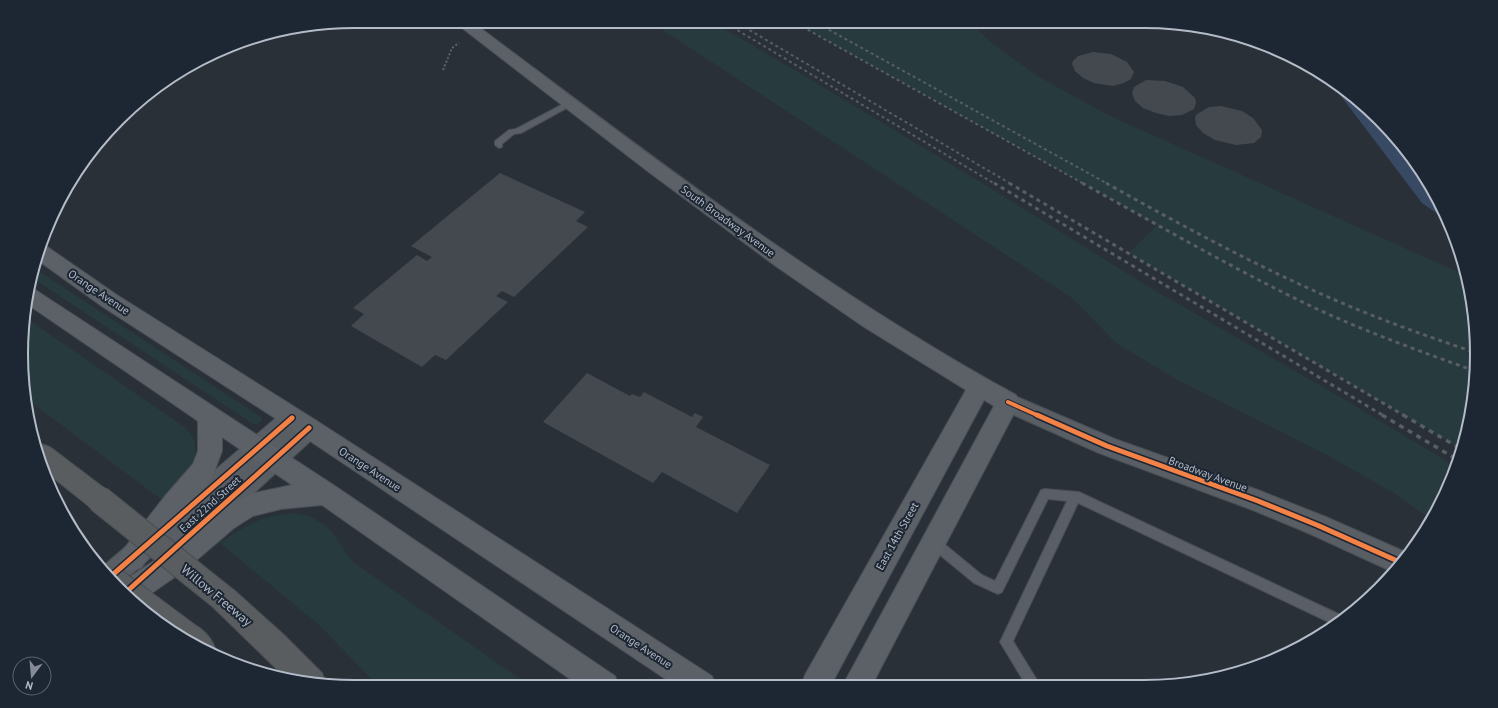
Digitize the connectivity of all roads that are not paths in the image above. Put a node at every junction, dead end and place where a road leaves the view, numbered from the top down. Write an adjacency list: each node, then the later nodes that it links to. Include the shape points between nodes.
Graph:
1 (470, 28): 2 (main road, South Broadway Avenue)
2 (570, 104): 3 (lane); 6 (main road, South Broadway Avenue, via 794,269 882,329)
3 (518, 131)
4 (44, 254): 9 (main road, Orange Avenue, via 110,301)
5 (33, 297): 8 (main road)
6 (980, 387): 7 (main road, South Broadway Avenue); 24 (main road, East 14th Street)
7 (1008, 402): 14 (main road); 16 (street, Broadway Avenue, via 1107,446 1258,501)
8 (210, 417): 10 (main road); 15 (main road, via 210,451 203,470)
9 (300, 423): 10 (street, East 22nd Street); 23 (main road, Orange Avenue)
10 (265, 454): 12 (main road); 15 (street, East 22nd Street); 18 (street, East 22nd Street)
11 (44, 457): 21 (highway, Willow Freeway, bridge, via 224,599)
12 (326, 494): 19 (main road, via 281,497 253,504 220,525 184,556); 22 (main road)
13 (1075, 496): 14 (lane, via 1045,494 998,588 978,579); 20 (lane); 26 (lane, via 1006,642)
14 (933, 542): 25 (main road)
15 (132, 559): 17 (street, East 22nd Street)
16 (1396, 560)
17 (114, 575)
18 (129, 590)
19 (130, 591)
20 (1334, 619)
21 (305, 676)
22 (596, 680)
23 (693, 680)
24 (817, 680)
25 (860, 680)
26 (1031, 680)

